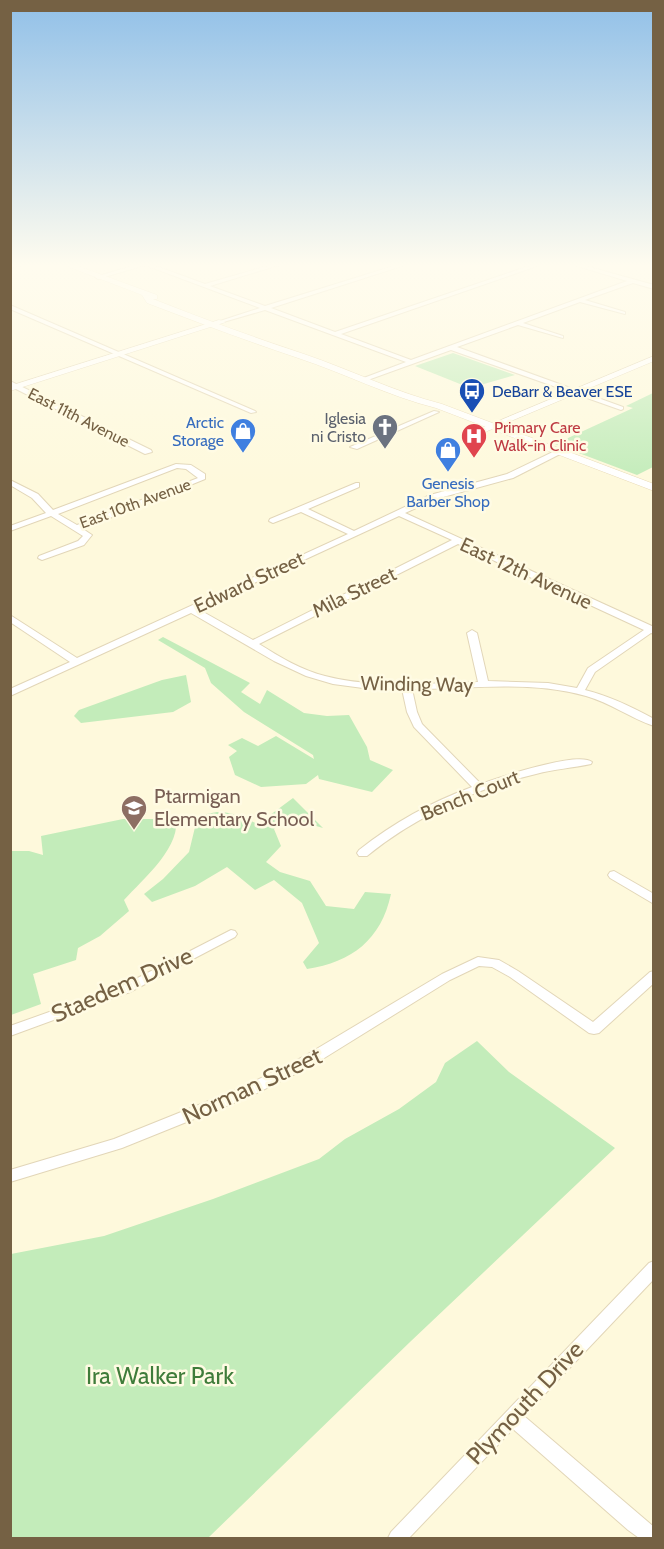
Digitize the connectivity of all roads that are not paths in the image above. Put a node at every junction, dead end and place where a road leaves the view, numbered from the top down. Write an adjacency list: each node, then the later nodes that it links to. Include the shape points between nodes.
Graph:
1 (79, 337): 7 (street)
2 (175, 337): 7 (street)
3 (246, 337): 10 (main road)
4 (345, 337): 9 (street)
5 (477, 337): 6 (street)
6 (450, 347): 9 (street); 12 (street)
7 (120, 355): 11 (street); 15 (street)
8 (654, 358): 12 (street)
9 (411, 362): 10 (street)
10 (363, 380): 13 (main road)
11 (13, 386): 19 (street, East 11th Avenue)
12 (575, 392): 14 (street); 17 (street, via 569,398)
13 (415, 400): 16 (main road); 17 (main road)
14 (621, 408)
15 (253, 412)
16 (436, 412): 17 (main road); 18 (street)
17 (491, 429): 20 (main road)
18 (354, 447)
19 (148, 452)
20 (559, 456): 23 (main road); 24 (main road); 27 (street, Edward Street, via 513,479 440,495)
21 (10, 482): 26 (street, East 10th Avenue, via 35,496)
22 (356, 485): 25 (street)
23 (654, 488)
24 (654, 498)
25 (302, 509): 28 (street); 31 (street)
26 (51, 513): 29 (street, East 10th Avenue); 29 (street, East 10th Avenue, via 176,466 188,467 202,476); 30 (street, East 10th Avenue)
27 (399, 513): 31 (street, Edward Street); 32 (street, East 12th Avenue)
28 (273, 521)
29 (78, 528): 33 (street, via 88,535 85,540)
30 (10, 529)
31 (353, 533): 34 (street, Edward Street)
32 (457, 541): 36 (street, East 12th Avenue); 38 (street, Mila Street)
33 (42, 558)
34 (191, 609): 38 (street, Winding Way); 39 (street, Edward Street)
35 (10, 618): 39 (street)
36 (652, 630): 42 (street, via 591,670)
37 (472, 633): 40 (street)
38 (251, 644): 41 (street, Winding Way, via 310,674 332,680)
39 (76, 662): 43 (street, Edward Street)
40 (484, 685): 41 (street, Winding Way); 42 (street, Winding Way)
41 (406, 686): 46 (street, via 418,725)
42 (580, 691): 44 (street, Winding Way)
43 (10, 693)
44 (654, 723)
45 (587, 762): 46 (street, Bench Court, via 537,769)
46 (480, 789): 47 (street, Bench Court, via 421,814)
47 (363, 853)
48 (614, 875): 49 (street)
49 (654, 900)
50 (231, 934): 52 (street, Staedem Drive, via 126,989)
51 (654, 975): 53 (street, Norman Street, via 594,1029 514,974 495,963 477,961 308,1061 246,1092 117,1144)
52 (10, 1031)
53 (10, 1176)
54 (654, 1268): 55 (street, Plymouth Drive)
55 (512, 1417): 56 (street, Plymouth Drive); 57 (street)
56 (397, 1539)
57 (653, 1539)

